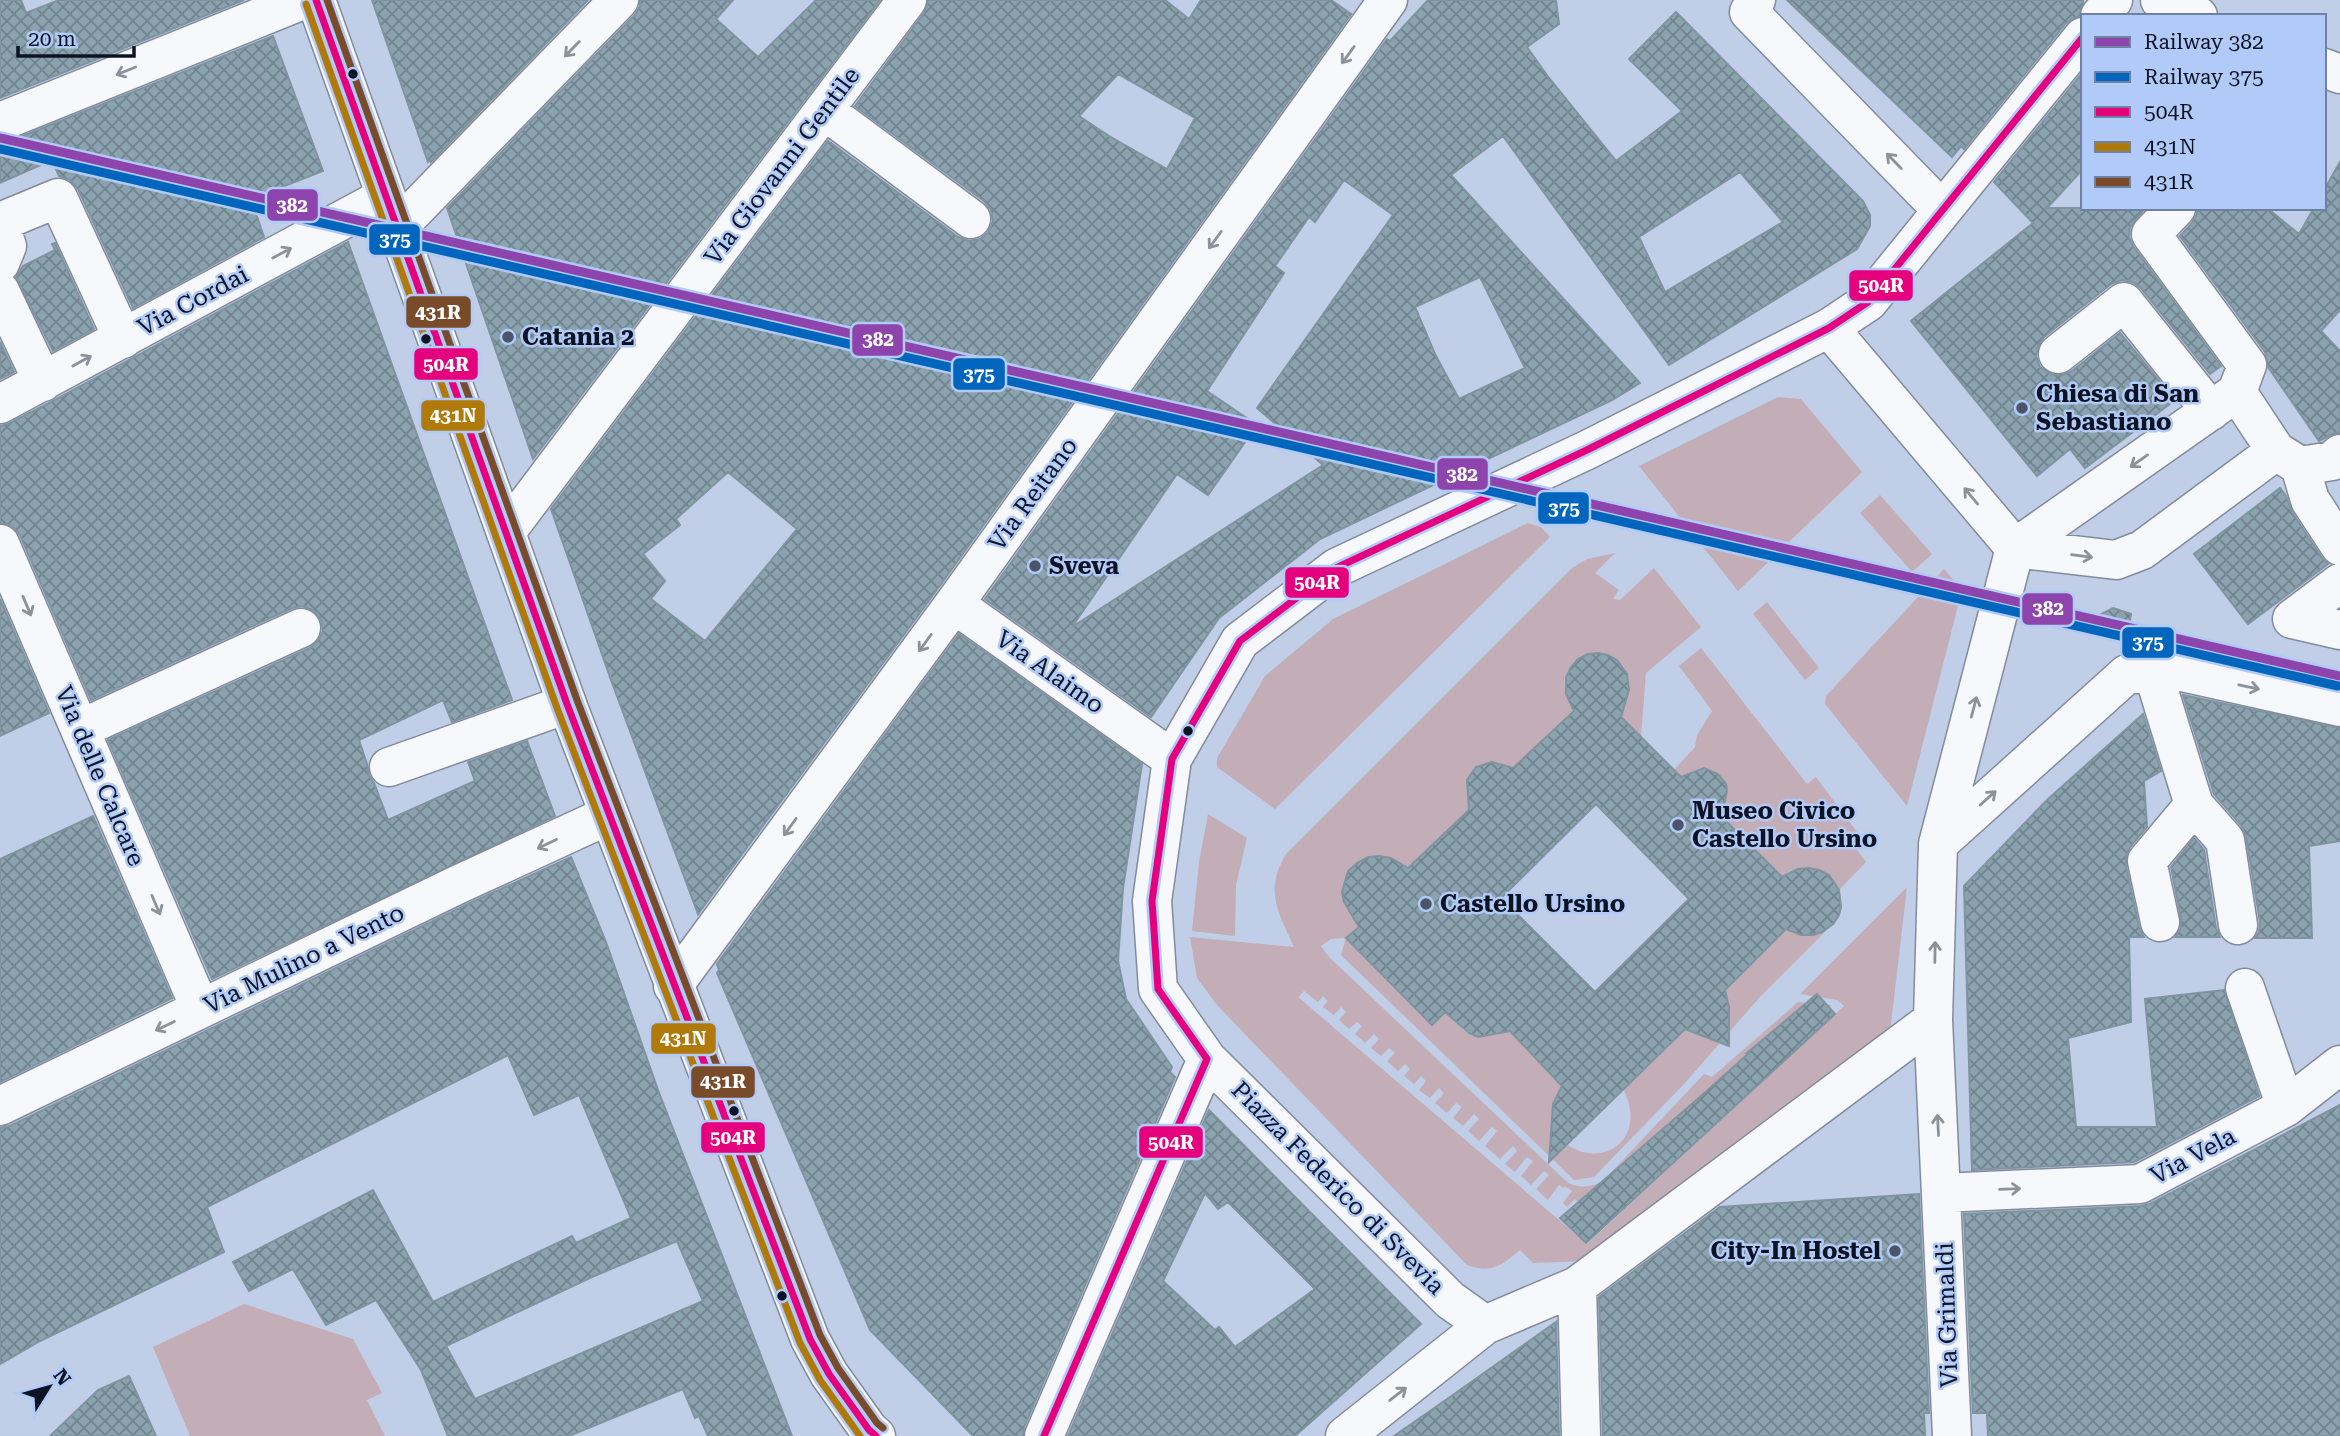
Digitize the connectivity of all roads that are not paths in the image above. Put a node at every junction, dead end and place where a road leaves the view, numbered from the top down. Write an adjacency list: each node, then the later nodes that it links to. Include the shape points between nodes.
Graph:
1 (303, 0): 13 (street, one-way to 13)
2 (316, 0): 16 (street)
3 (619, 0): 16 (street, Via Cordai, one-way to 16)
4 (2113, 0): 9 (street)
5 (2160, 0): 10 (street)
6 (1385, 1): 34 (street, Via Reitano, one-way to 34)
7 (900, 3): 12 (street, Via Giovanni Gentile)
8 (1747, 4): 14 (street, one-way to 8, via 1776,41)
9 (2102, 14)
10 (2193, 14)
11 (2081, 39): 14 (street, Piazza Federico di Svevia)
12 (824, 110): 17 (street); 29 (street, Via Giovanni Gentile)
13 (0, 122)
14 (1942, 210): 21 (street, Piazza Federico di Svevia, via 1868,302)
15 (2174, 210): 25 (street, via 2151,234 2247,365)
16 (391, 213): 22 (street, Via Cordai, one-way to 16); 29 (street)
17 (971, 219)
18 (0, 224): 19 (street, via 7,246); 22 (street, via 58,198)
19 (0, 263)
20 (0, 291): 24 (street)
21 (1829, 328): 32 (street, one-way to 21); 41 (street, Piazza Federico di Svevia, via 1587,450 1336,568 1240,641)
22 (123, 339): 24 (street, Via Cordai, one-way to 22)
23 (2058, 354): 25 (street, via 2124,302)
24 (43, 382): 26 (street, Via Cordai)
25 (2224, 401): 28 (street); 32 (street, one-way to 32)
26 (0, 404)
27 (2340, 454): 28 (street, via 2332,461)
28 (2288, 459): 31 (street); 32 (street, one-way to 28, via 2116,560 2142,550)
29 (506, 533): 38 (street)
30 (0, 544): 40 (street, Via delle Calcare, one-way to 40)
31 (2340, 546)
32 (2015, 548): 45 (street, one-way to 32)
33 (2340, 583): 36 (street, via 2292,619)
34 (954, 604): 41 (street, Via Alaimo); 48 (street, Via Reitano, one-way to 48)
35 (300, 628): 40 (street)
36 (2340, 630)
37 (2165, 681): 39 (street, one-way to 39); 43 (street); 45 (street, one-way to 37, via 2127,674)
38 (566, 704): 42 (street); 44 (street)
39 (2340, 707)
40 (80, 729): 50 (street, Via delle Calcare, one-way to 50)
41 (1160, 750): 52 (street, Piazza Federico di Svevia, via 1152,901 1158,989)
42 (388, 767)
43 (2193, 805): 46 (street, via 2147,862); 47 (street, via 2225,840)
44 (609, 815): 48 (street); 50 (street, Via Mulino a Vento, one-way to 50)
45 (1938, 844): 51 (street, one-way to 45)
46 (2160, 922)
47 (2238, 925)
48 (673, 986): 59 (street, via 810,1339 829,1374)
49 (2245, 988): 55 (street)
50 (201, 1008): 54 (street, Via Mulino a Vento, one-way to 54)
51 (1933, 1020): 56 (street, Via Grimaldi, one-way to 51); 57 (street)
52 (1207, 1059): 58 (street, Piazza Federico di Svevia, via 1450,1300); 60 (street)
53 (2340, 1065): 55 (street, Via Vela)
54 (0, 1106)
55 (2286, 1107): 56 (street, Via Vela, one-way to 55, via 2140,1184)
56 (1942, 1193): 63 (street, Via Grimaldi)
57 (1577, 1296): 58 (street); 62 (street)
58 (1485, 1325): 61 (street, one-way to 58)
59 (876, 1436)
60 (1044, 1436)
61 (1345, 1436)
62 (1581, 1436)
63 (1952, 1436)

